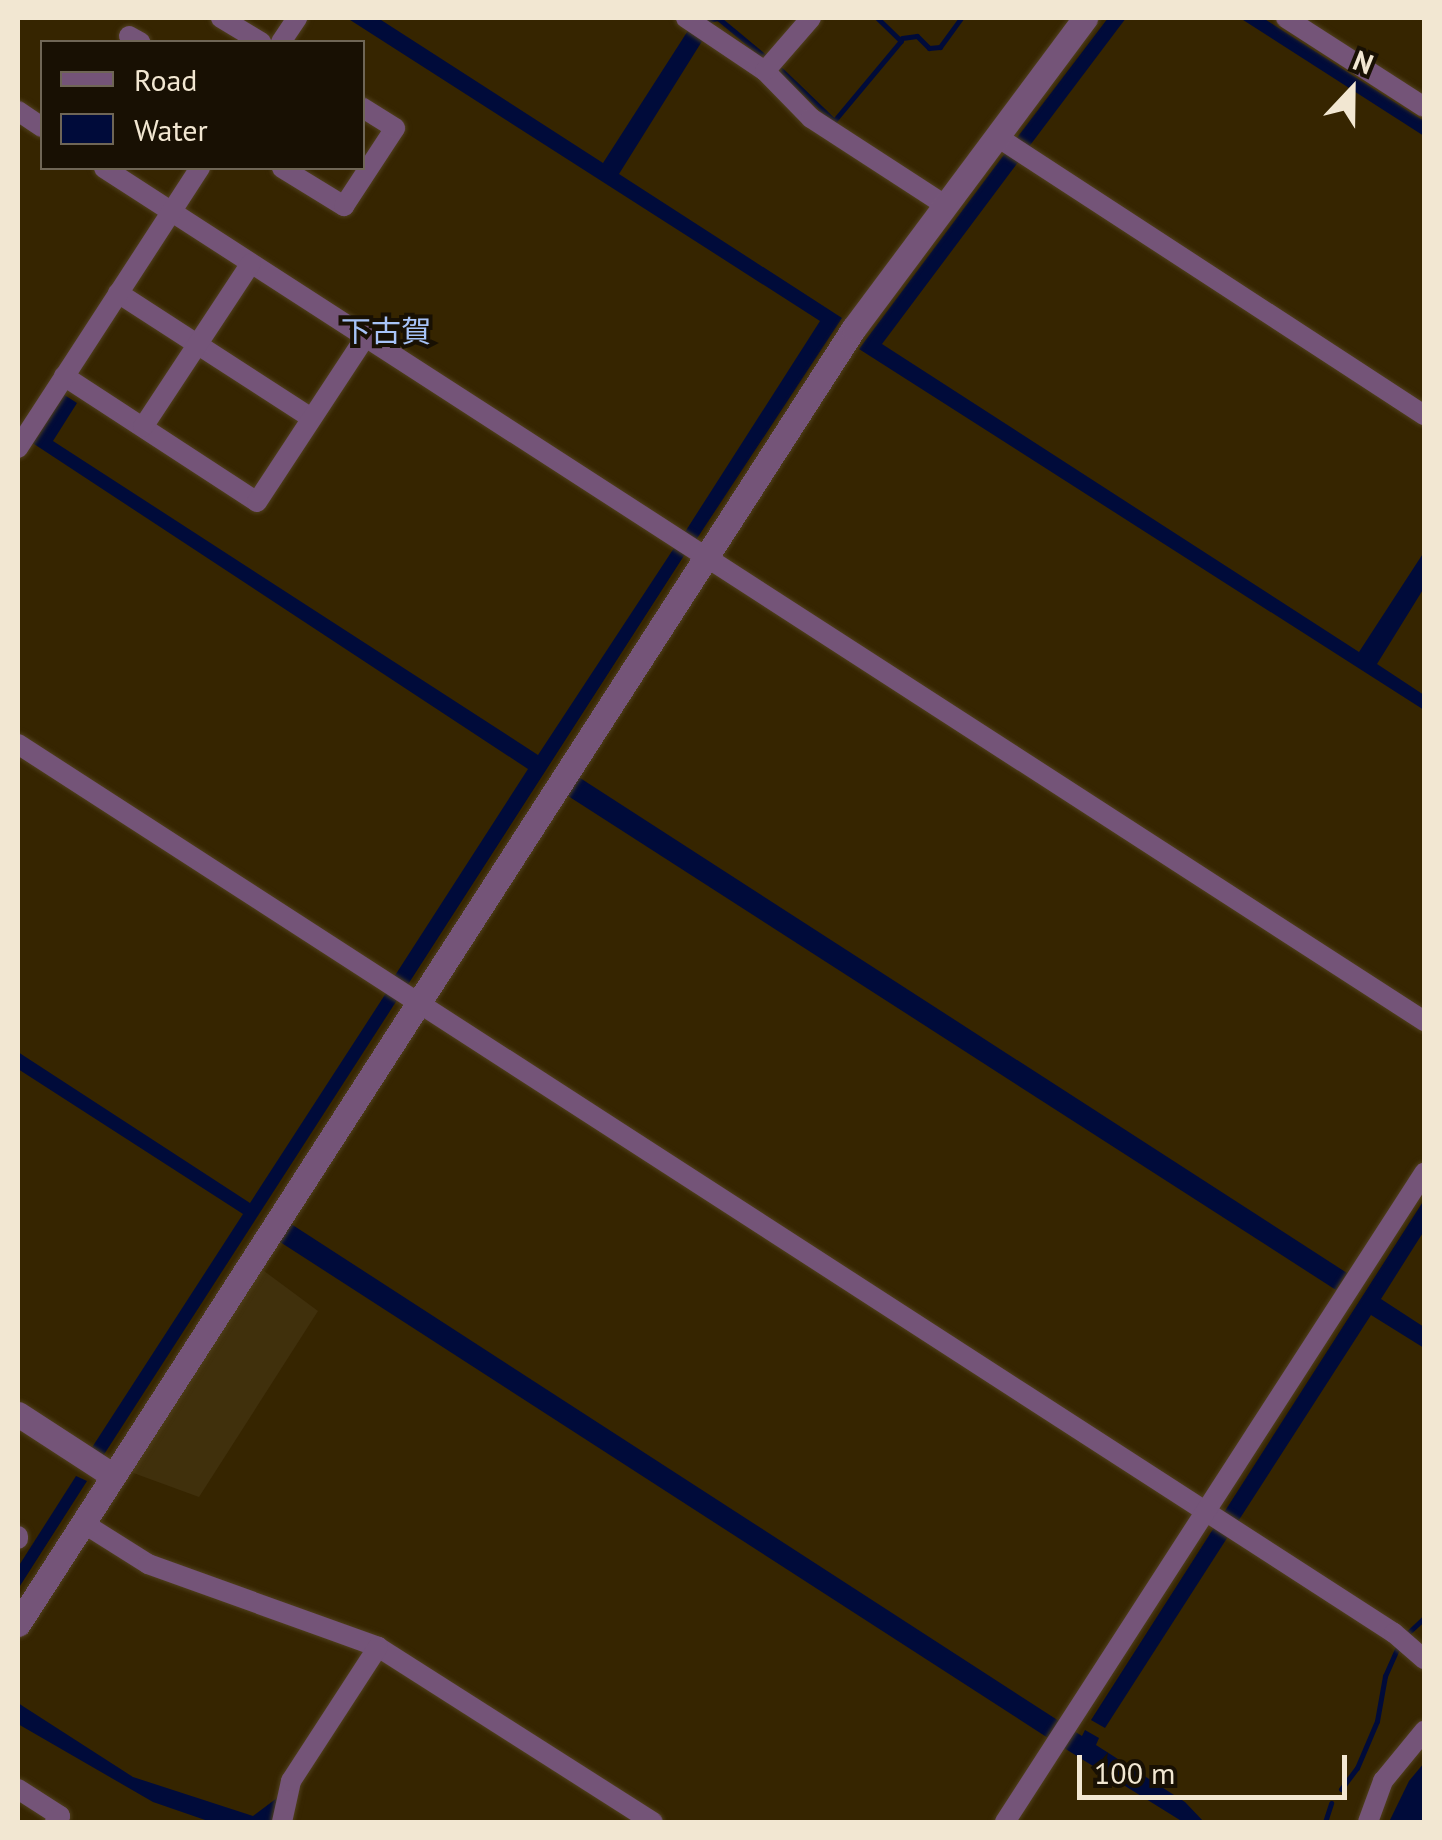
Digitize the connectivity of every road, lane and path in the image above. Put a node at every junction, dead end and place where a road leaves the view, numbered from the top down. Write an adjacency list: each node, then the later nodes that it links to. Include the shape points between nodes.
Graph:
1 (221, 18): 7 (street)
2 (297, 18): 8 (street)
3 (687, 18): 9 (street)
4 (811, 18): 9 (street)
5 (1085, 18): 14 (street)
6 (1286, 18): 10 (street)
7 (258, 40)
8 (282, 40)
9 (764, 71): 18 (street, via 811,118)
10 (1424, 107)
11 (365, 110): 17 (street, via 395,128 344,206)
12 (18, 111): 13 (street)
13 (40, 127)
14 (996, 136): 18 (street); 25 (street)
15 (107, 170): 19 (street)
16 (199, 170): 19 (street)
17 (285, 170)
18 (944, 205): 29 (street, via 854,328)
19 (172, 211): 20 (street); 21 (street)
20 (252, 263): 22 (street); 23 (street)
21 (118, 293): 23 (street); 24 (street)
22 (366, 336): 26 (street); 29 (street)
23 (198, 344): 26 (street); 27 (street)
24 (64, 376): 27 (street); 28 (street)
25 (1424, 415)
26 (311, 418): 27 (street, via 258,502)
27 (143, 427)
28 (18, 448)
29 (706, 556): 31 (street); 32 (street)
30 (18, 744): 31 (street)
31 (418, 1002): 35 (street); 36 (street)
32 (1424, 1021)
33 (1424, 1173): 36 (street)
34 (18, 1414): 35 (street)
35 (112, 1475): 37 (street)
36 (1207, 1512): 40 (street); 46 (street)
37 (83, 1523): 38 (street); 39 (street, via 148,1564)
38 (18, 1624)
39 (378, 1647): 44 (street, via 292,1781); 45 (street)
40 (1424, 1659)
41 (1424, 1731): 47 (street, via 1383,1782)
42 (18, 1789): 43 (street, via 60,1816)
43 (56, 1822)
44 (282, 1822)
45 (653, 1822)
46 (1006, 1822)
47 (1368, 1822)

